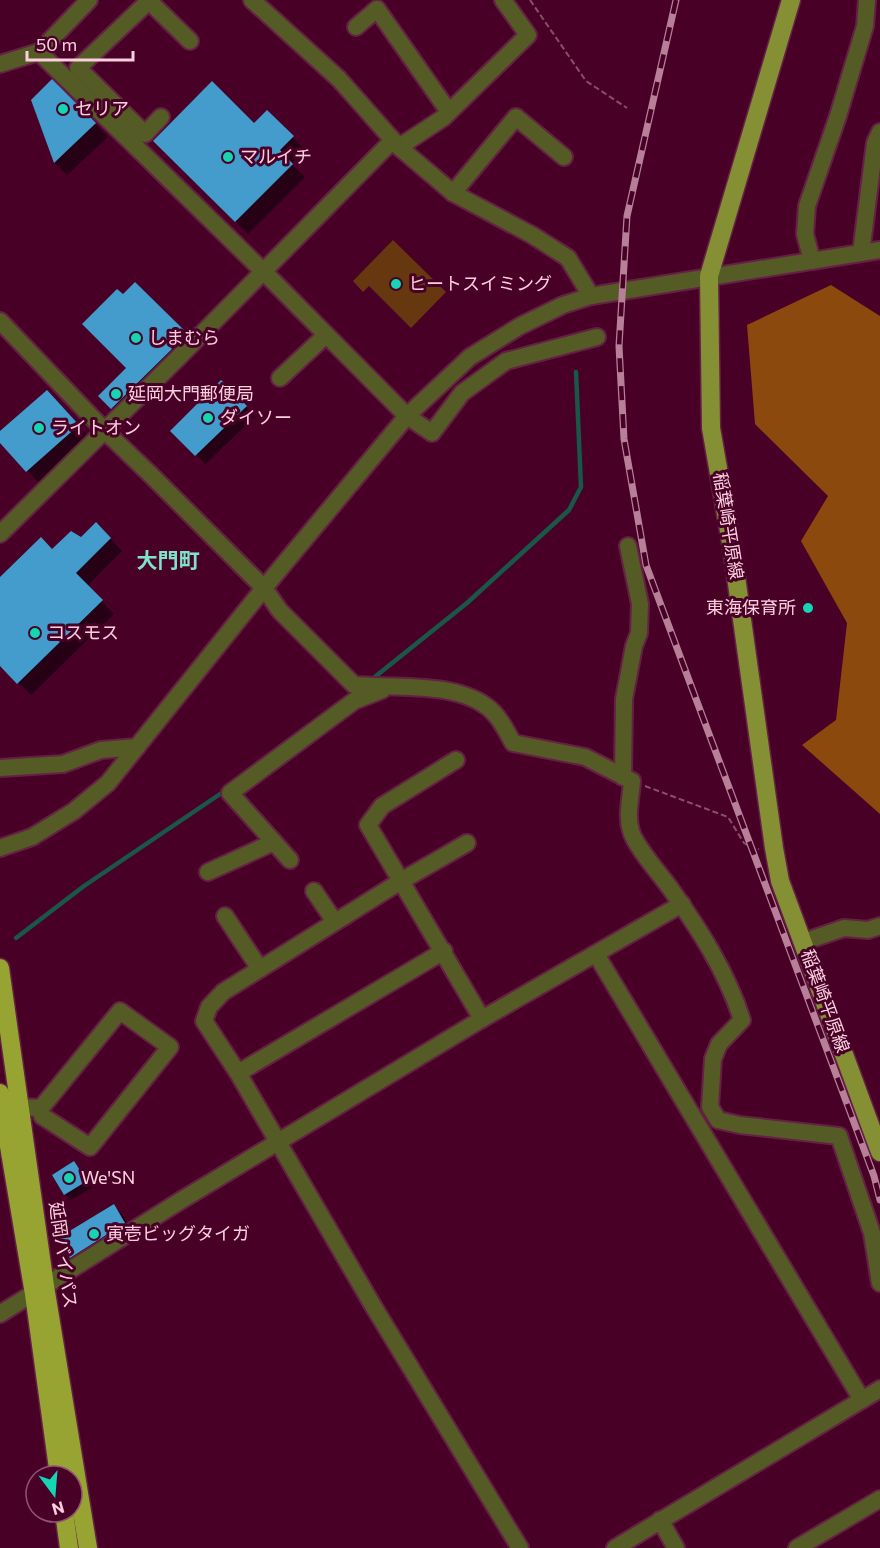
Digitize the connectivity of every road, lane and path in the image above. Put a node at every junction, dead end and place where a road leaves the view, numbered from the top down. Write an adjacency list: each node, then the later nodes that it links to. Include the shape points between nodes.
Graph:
1 (89, 0): 11 (street)
2 (252, 0): 17 (street, via 339,79)
3 (503, 0): 14 (street, via 528,35)
4 (530, 0): 13 (path, via 586,81)
5 (791, 0): 23 (main road, 稲葉崎平原線)
6 (867, 0): 8 (street); 21 (street, via 865,26 807,206 805,234)
7 (149, 1): 10 (street); 15 (street, via 78,69 145,134)
8 (880, 19)
9 (356, 27): 14 (street, via 377,9)
10 (190, 41)
11 (39, 52): 12 (street); 22 (street)
12 (0, 64)
13 (627, 108)
14 (449, 112): 17 (street)
15 (161, 117)
16 (880, 132): 20 (street, via 875,144)
17 (396, 144): 19 (street); 22 (street)
18 (564, 157): 19 (street, via 516,117)
19 (453, 193): 24 (street, via 568,258)
20 (874, 253): 21 (street)
21 (812, 261): 23 (street)
22 (263, 273): 26 (street); 30 (street)
23 (709, 276): 24 (street); 42 (main road, 稲葉崎平原線, via 711,428)
24 (591, 296): 29 (street, via 520,326 471,357)
25 (0, 321): 30 (street)
26 (326, 335): 28 (street); 29 (street)
27 (597, 338): 29 (street, via 506,361 462,393 432,433)
28 (280, 378)
29 (407, 416): 33 (street)
30 (105, 431): 31 (street); 33 (street)
31 (0, 534)
32 (628, 546): 38 (street, via 640,604 639,633 624,699)
33 (264, 588): 34 (street, via 280,611 354,685); 35 (street)
34 (382, 687): 38 (street, via 450,691 473,698 488,706 513,743 585,757); 39 (street, via 354,701 230,794)
35 (137, 747): 37 (street, via 101,750 63,764); 41 (street, via 108,783 74,811 32,837)
36 (456, 760): 45 (street, via 382,806 368,825)
37 (0, 768)
38 (628, 779): 42 (path, via 728,817 744,843 754,849); 47 (street, via 632,834)
39 (274, 842): 43 (street); 44 (street)
40 (467, 843): 45 (street)
41 (0, 848)
42 (774, 848): 51 (main road, 稲葉崎平原線, via 780,881)
43 (290, 860)
44 (208, 872)
45 (401, 881): 49 (street); 52 (street)
46 (314, 891): 49 (street)
47 (682, 904): 53 (street); 64 (street, via 716,958 742,1020 719,1044 713,1059 710,1107 718,1120 740,1125 839,1136 872,1233)
48 (225, 916): 55 (street)
49 (335, 922): 55 (street)
50 (880, 926): 51 (street, via 868,930 844,928)
51 (803, 942): 61 (main road, 稲葉崎平原線)
52 (444, 951): 56 (street); 57 (street)
53 (596, 954): 56 (street); 68 (street)
54 (0, 968): 59 (highway, 延岡バイパス)
55 (260, 969): 57 (street, via 223,992 209,1006 204,1021)
56 (482, 1019): 62 (street)
57 (238, 1073): 62 (street)
58 (0, 1093): 65 (highway, 延岡バイパス)
59 (21, 1107): 60 (street); 65 (highway, 延岡バイパス)
60 (41, 1108): 60 (street, via 42,1116 90,1147 170,1047 120,1011)
61 (876, 1133): 63 (main road, 稲葉崎平原線)
62 (278, 1143): 65 (street); 75 (street)
63 (880, 1152)
64 (880, 1283)
65 (40, 1290): 66 (street); 69 (highway, 延岡バイパス); 74 (highway, 延岡バイパス)
66 (0, 1314)
67 (880, 1389): 68 (street)
68 (862, 1400): 71 (street)
69 (58, 1464)
70 (880, 1499): 78 (street)
71 (660, 1520): 76 (street); 77 (street)
72 (66, 1524): 73 (highway)
73 (69, 1548)
74 (88, 1548)
75 (520, 1548)
76 (615, 1548)
77 (676, 1548)
78 (797, 1548)

